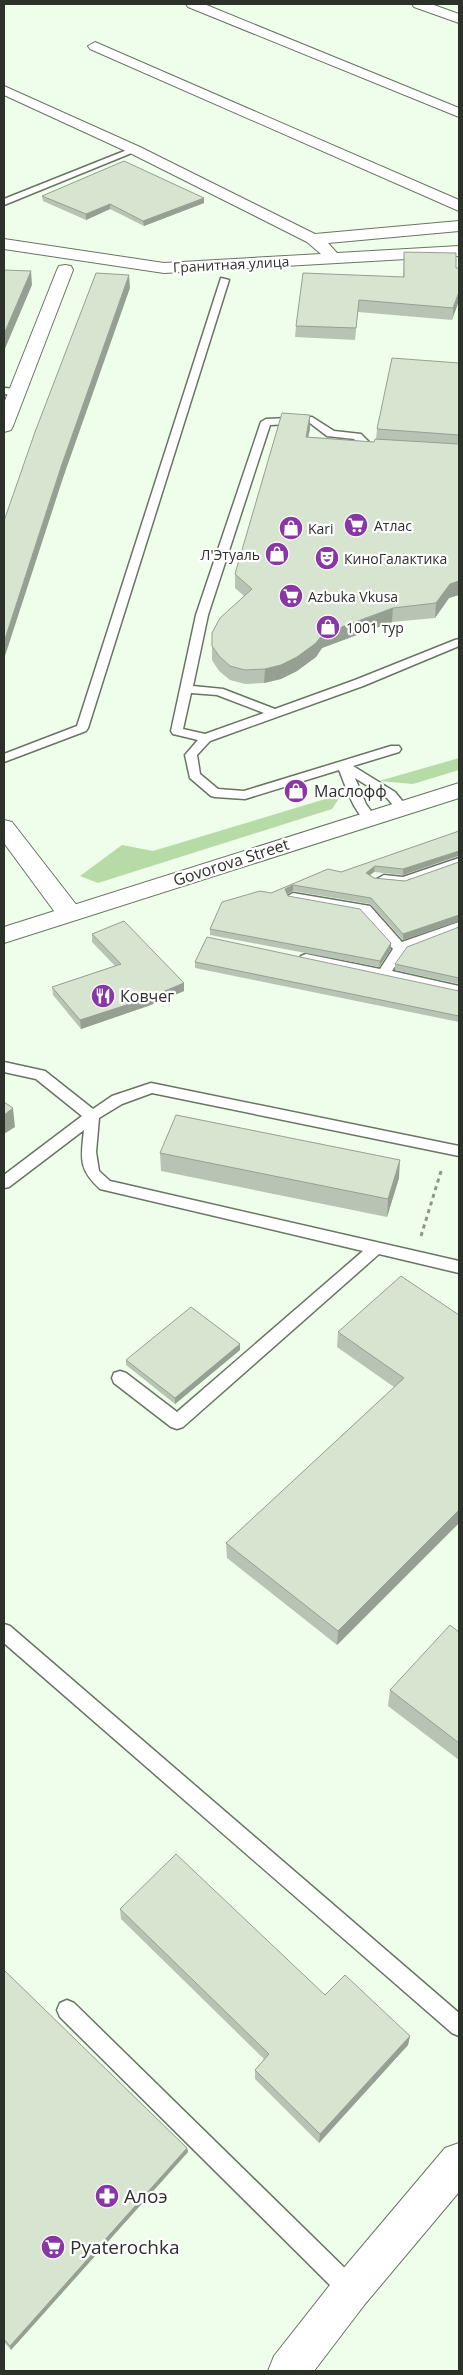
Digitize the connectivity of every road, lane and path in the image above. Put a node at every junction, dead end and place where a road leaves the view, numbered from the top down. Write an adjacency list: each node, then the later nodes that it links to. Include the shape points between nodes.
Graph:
1 (193, 4): 6 (street)
2 (419, 4): 3 (street)
3 (459, 19)
4 (95, 46): 9 (street)
5 (4, 90): 7 (street)
6 (459, 113)
7 (135, 150): 8 (lane); 11 (street)
8 (4, 202)
9 (459, 206)
10 (459, 226): 11 (street)
11 (313, 239): 14 (street, via 326,249)
12 (4, 244): 14 (street, Гранитная улица, via 164,268)
13 (459, 251): 14 (street, Гранитная улица)
14 (332, 259)
15 (65, 270): 17 (street)
16 (224, 280): 25 (lane, via 82,728)
17 (10, 392): 18 (street)
18 (4, 426)
19 (386, 448): 21 (lane, via 368,447 357,436 331,434 312,420 266,422 202,615)
20 (459, 642): 22 (lane)
21 (186, 689): 22 (lane, via 219,692); 23 (lane, via 177,731)
22 (274, 714): 23 (lane)
23 (206, 738): 26 (lane, via 191,756 194,775 215,793 244,796)
24 (396, 749): 26 (lane)
25 (4, 758)
26 (343, 765): 28 (lane, via 391,795); 29 (lane, via 360,805)
27 (459, 790): 28 (street, Govorova Street)
28 (402, 808): 29 (street, Govorova Street)
29 (370, 818): 34 (street, Govorova Street)
30 (4, 827): 34 (street)
31 (459, 862): 32 (lane, via 404,881)
32 (374, 878)
33 (294, 897): 37 (lane, via 365,910)
34 (69, 913): 36 (street, Govorova Street)
35 (459, 926): 37 (lane)
36 (4, 934)
37 (400, 948): 39 (lane)
38 (288, 955): 39 (lane)
39 (384, 974): 40 (lane)
40 (459, 991)
41 (4, 1067): 42 (lane, via 40,1075)
42 (92, 1116): 43 (lane, via 117,1100 151,1088); 44 (lane); 45 (lane, via 89,1152 92,1173 105,1185)
43 (454, 1150): 46 (path)
44 (4, 1183)
45 (376, 1248): 46 (lane); 48 (lane, via 177,1422)
46 (414, 1256): 47 (lane)
47 (459, 1267)
48 (120, 1378)
49 (4, 1632): 51 (lane)
50 (67, 2010): 53 (lane)
51 (459, 2026)
52 (459, 2162): 53 (street)
53 (352, 2290): 54 (street)
54 (289, 2371)

